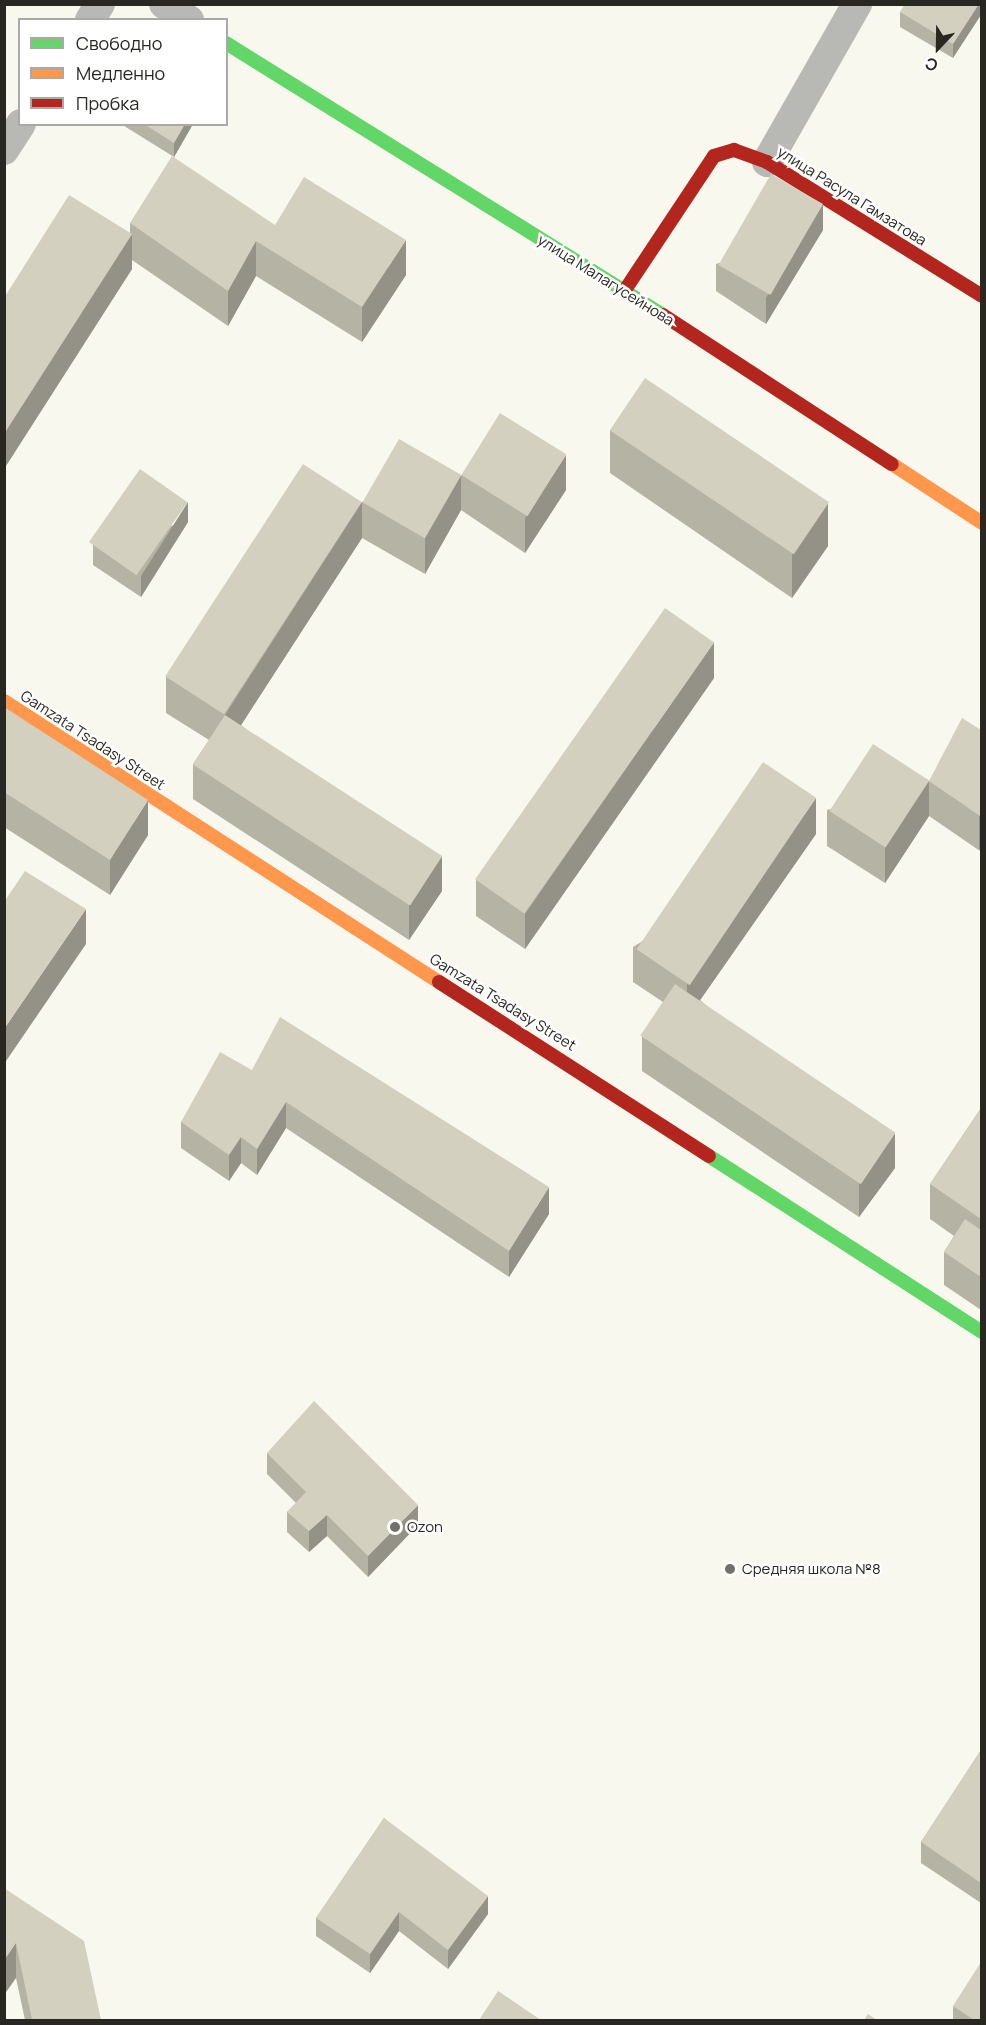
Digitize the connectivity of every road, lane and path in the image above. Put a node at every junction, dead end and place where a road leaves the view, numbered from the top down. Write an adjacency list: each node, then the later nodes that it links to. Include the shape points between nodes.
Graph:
1 (100, 4): 4 (street)
2 (164, 4): 5 (street)
3 (857, 4): 9 (street)
4 (91, 18)
5 (186, 18)
6 (228, 44): 10 (street, улица Малагусейнова)
7 (20, 126): 8 (street)
8 (4, 150)
9 (767, 162): 10 (street, улица Расула Гамзатова, via 734,150 714,156); 11 (street, улица Расула Гамзатова)
10 (625, 290): 12 (street, улица Малагусейнова)
11 (981, 296)
12 (981, 523)
13 (4, 701): 14 (street, Gamzata Tsadasy Street)
14 (981, 1332)

